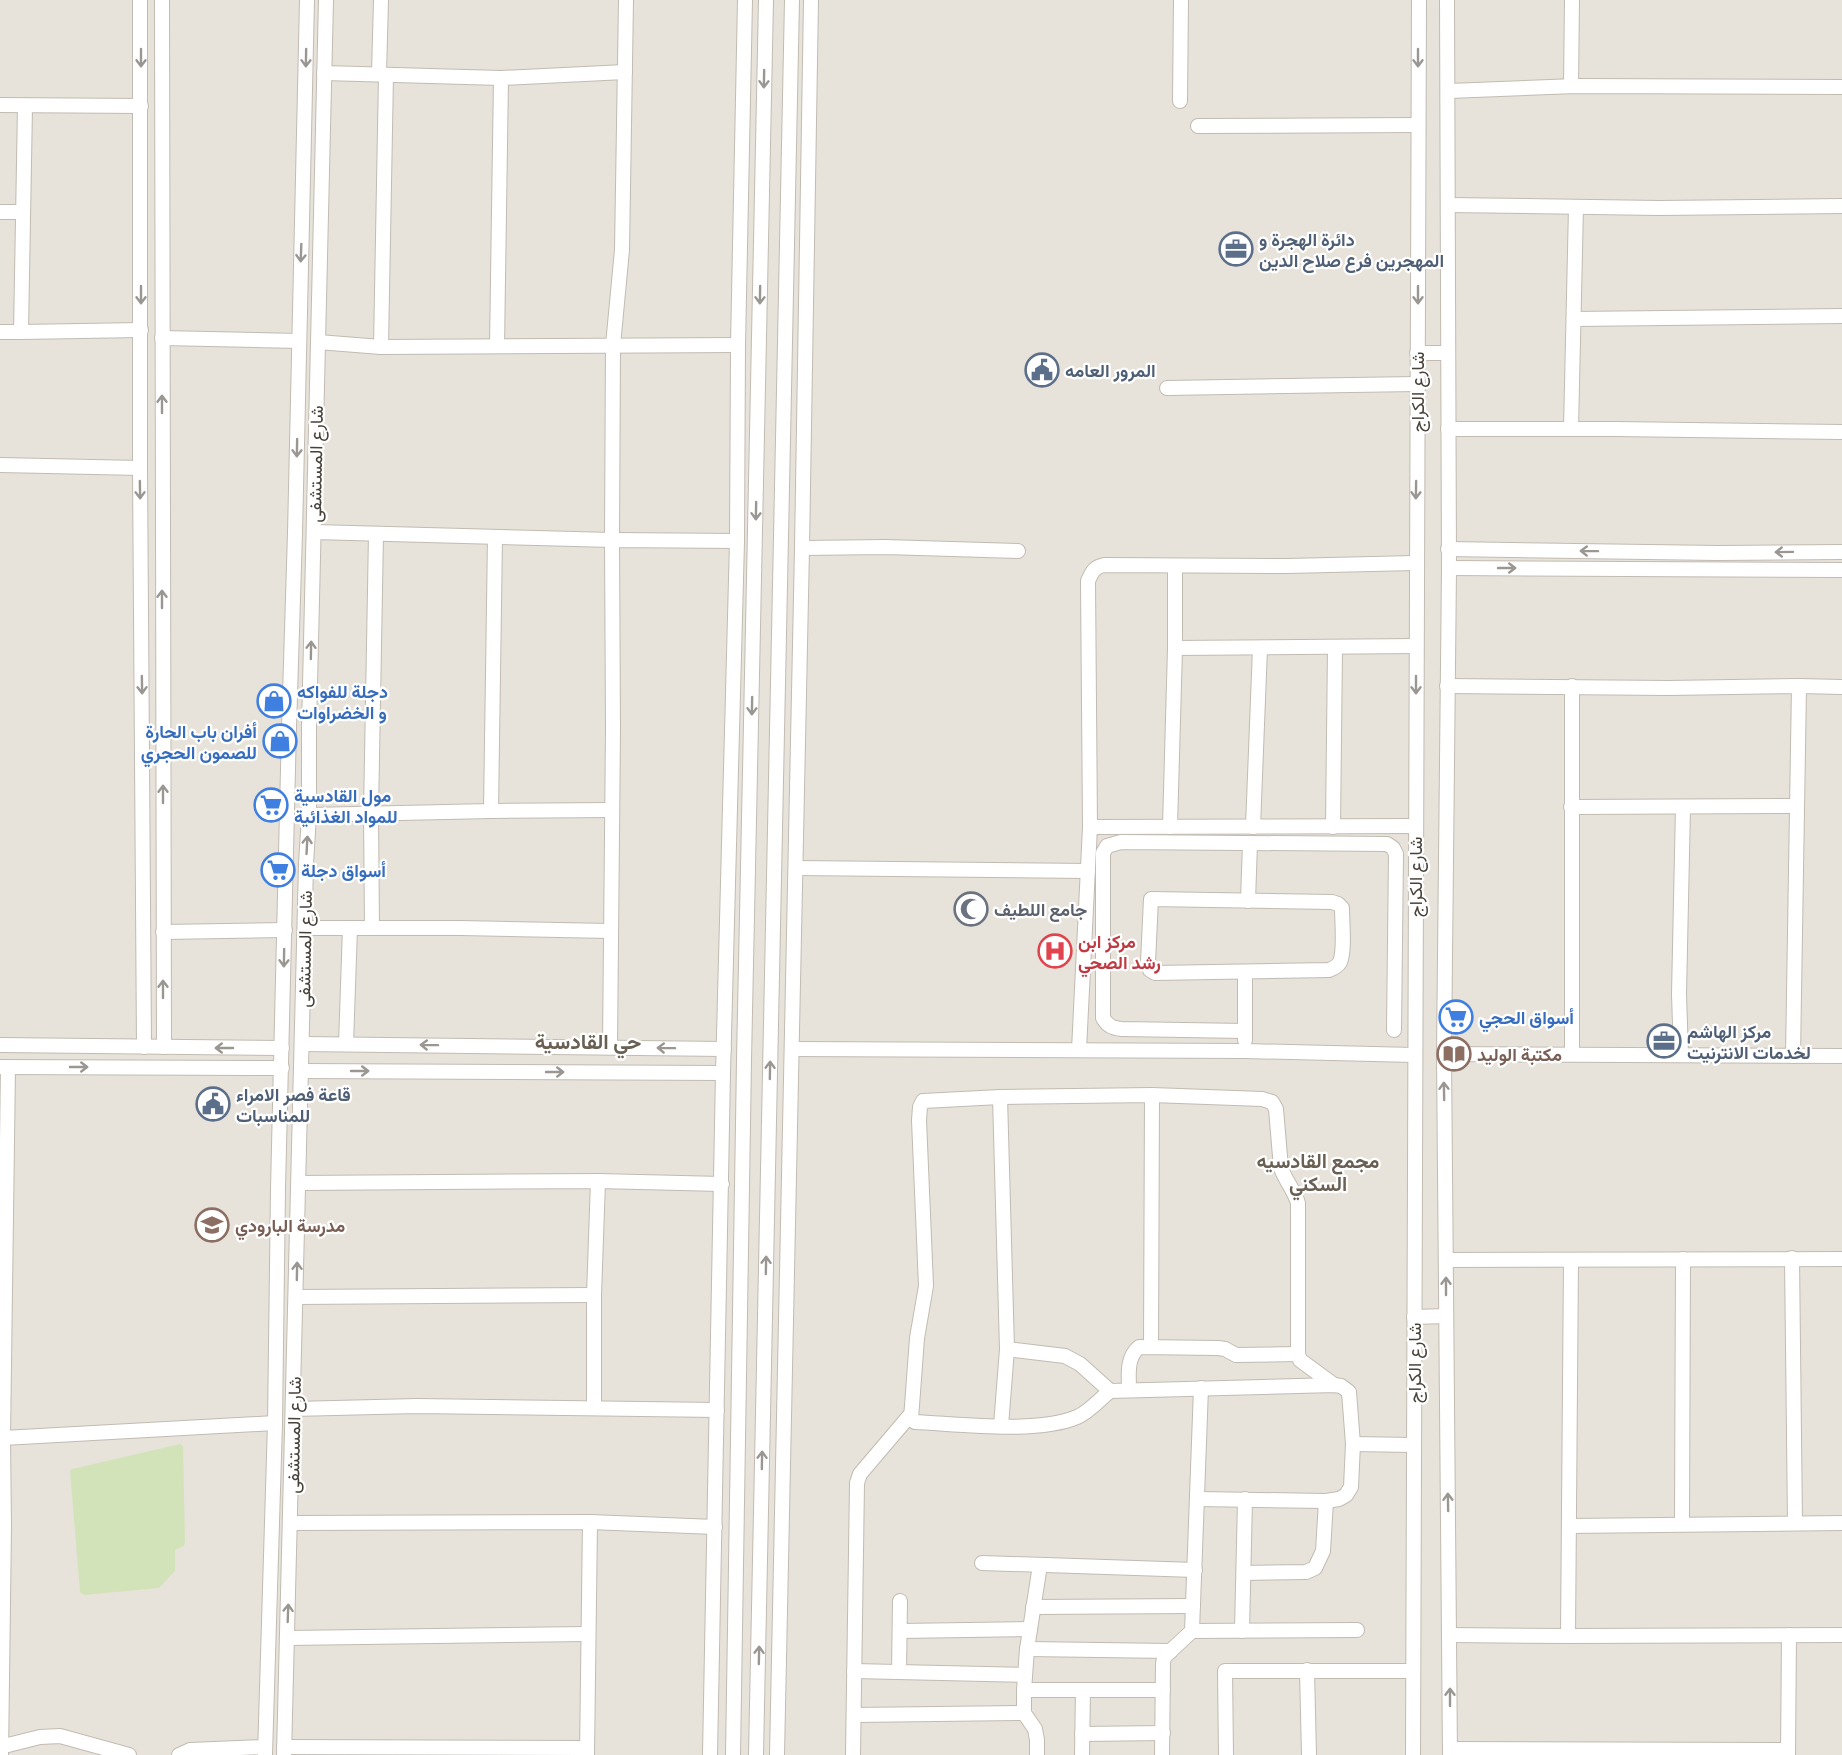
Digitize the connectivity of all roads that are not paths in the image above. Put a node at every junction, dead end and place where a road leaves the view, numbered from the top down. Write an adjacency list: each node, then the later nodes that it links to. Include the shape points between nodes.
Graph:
1 (140, 0): 29 (street, one-way to 29)
2 (162, 0): 39 (street)
3 (307, 0): 37 (street, شارع المستشفى, one-way to 37)
4 (326, 0): 20 (street, شارع المستشفى)
5 (381, 0): 21 (street)
6 (626, 0): 19 (street)
7 (745, 0): 15 (street)
8 (766, 0): 16 (street)
9 (792, 0): 17 (street)
10 (811, 0): 18 (street)
11 (1181, 0): 26 (street)
12 (1419, 0): 30 (street, شارع الكراج, one-way to 30)
13 (1447, 0): 25 (street)
14 (1572, 0): 23 (street)
15 (744, 40): 16 (street); 41 (street)
16 (765, 41): 42 (street, one-way to 42)
17 (791, 43): 18 (street); 43 (street)
18 (810, 43): 44 (street)
19 (625, 72): 22 (street); 53 (street, via 622,250)
20 (324, 73): 21 (street); 38 (street, شارع المستشفى)
21 (383, 75): 22 (street); 56 (street)
22 (501, 78): 55 (street)
23 (1571, 86): 24 (street); 25 (street)
24 (1842, 87)
25 (1449, 91): 32 (street)
26 (1180, 101)
27 (0, 105): 28 (street)
28 (25, 106): 29 (street); 36 (street)
29 (141, 106): 40 (street)
30 (1418, 125): 31 (street); 57 (street, شارع الكراج, one-way to 57)
31 (1198, 126)
32 (1448, 205): 34 (street); 58 (street)
33 (1842, 206): 34 (street)
34 (1576, 207): 46 (street)
35 (0, 212): 36 (street)
36 (23, 212): 49 (street)
37 (302, 216): 38 (street); 51 (street, شارع المستشفى, one-way to 51)
38 (321, 216): 52 (street, شارع المستشفى)
39 (162, 259): 40 (street); 50 (street)
40 (141, 261): 47 (street, one-way to 47)
41 (740, 269): 42 (street); 54 (street)
42 (761, 269): 66 (street, one-way to 66)
43 (786, 269): 44 (street); 67 (street)
44 (807, 270): 73 (street)
45 (1842, 316): 46 (street)
46 (1574, 320): 62 (street)
47 (141, 330): 49 (street); 65 (street)
48 (0, 332): 49 (street)
49 (21, 332)
50 (162, 338): 51 (street); 92 (street, one-way to 50)
51 (299, 341): 93 (street, شارع المستشفى, one-way to 93)
52 (318, 342): 56 (street); 68 (street, شارع المستشفى)
53 (613, 345): 54 (street); 55 (street); 71 (street)
54 (738, 345): 72 (street)
55 (497, 346): 56 (street)
56 (381, 347)
57 (1417, 353): 58 (street); 59 (street, شارع الكراج)
58 (1448, 353): 61 (street)
59 (1417, 384): 60 (street); 78 (street, شارع الكراج, one-way to 78)
60 (1167, 388)
61 (1448, 429): 62 (street); 74 (street)
62 (1571, 429): 63 (street)
63 (1842, 432)
64 (0, 465): 65 (street)
65 (140, 468): 91 (street, one-way to 91)
66 (757, 478): 67 (street); 108 (street, one-way to 108)
67 (782, 478): 120 (street)
68 (314, 532): 69 (street); 94 (street, شارع المستشفى, one-way to 68)
69 (376, 534): 70 (street); 100 (street)
70 (495, 537): 71 (street); 99 (street)
71 (612, 540): 72 (street); 98 (street)
72 (737, 541): 107 (street)
73 (802, 548): 75 (street); 110 (street)
74 (1448, 549): 77 (street, one-way to 74); 80 (street)
75 (1018, 551)
76 (1842, 552): 77 (street, one-way to 77)
77 (1718, 553): 81 (street)
78 (1415, 562): 79 (street); 83 (street, شارع الكراج)
79 (1175, 566): 85 (street); 104 (street, via 1104,565 1097,567 1088,581)
80 (1449, 568): 81 (street, one-way to 81); 87 (street)
81 (1718, 568): 82 (street)
82 (1842, 570)
83 (1416, 646): 84 (street); 103 (street, شارع الكراج, one-way to 103)
84 (1335, 647): 86 (street); 102 (street)
85 (1175, 648): 86 (street); 105 (street)
86 (1260, 648): 106 (street)
87 (1447, 686): 88 (street); 137 (street)
88 (1572, 686): 89 (street); 96 (street)
89 (1799, 686): 90 (street); 95 (street)
90 (1842, 687)
91 (143, 722): 92 (street); 129 (street)
92 (163, 722): 118 (street, one-way to 92)
93 (289, 727): 94 (street); 116 (street, شارع المستشفى)
94 (309, 728): 101 (street, شارع المستشفى)
95 (1797, 806): 97 (street); 141 (street)
96 (1571, 807): 97 (street); 138 (street)
97 (1683, 807): 140 (street)
98 (612, 810): 99 (street); 117 (street)
99 (491, 811): 100 (street)
100 (371, 813): 101 (street); 115 (street)
101 (309, 815): 113 (street, شارع المستشفى, one-way to 101)
102 (1333, 826): 103 (street); 106 (street)
103 (1415, 826): 139 (street, شارع الكراج)
104 (1090, 827): 105 (street); 111 (street)
105 (1170, 827): 106 (street)
106 (1253, 827)
107 (729, 836): 108 (street); 133 (street)
108 (749, 837): 151 (street)
109 (1250, 843): 112 (street); 122 (street, via 1121,842 1107,846 1103,853 1102,1018 1113,1028 1122,1029); 123 (street, via 1387,844 1393,848)
110 (796, 868): 111 (street); 119 (street)
111 (1088, 871): 135 (street)
112 (1248, 901): 121 (street, via 1338,904 1342,908 1342,952 1340,963 1329,970); 121 (street, via 1151,899 1150,910 1150,970 1161,974)
113 (304, 928): 114 (street); 124 (street, شارع المستشفى)
114 (350, 928): 115 (street); 125 (street)
115 (372, 928): 117 (street)
116 (285, 930): 118 (street); 132 (street, شارع المستشفى, one-way to 132)
117 (610, 930): 131 (street)
118 (163, 932): 130 (street, one-way to 118)
119 (794, 938): 120 (street); 134 (street)
120 (773, 939): 152 (street, one-way to 120)
121 (1245, 972): 122 (street)
122 (1245, 1030): 136 (street)
123 (1394, 1030)
124 (303, 1044): 125 (street); 146 (street, شارع المستشفى)
125 (346, 1044): 128 (street, one-way to 125)
126 (0, 1045): 127 (street)
127 (44, 1046): 129 (street); 144 (street)
128 (471, 1046): 131 (street); 147 (street)
129 (144, 1047): 130 (street)
130 (164, 1047): 132 (street, one-way to 130)
131 (610, 1047): 133 (street, one-way to 131)
132 (282, 1048): 145 (street, شارع المستشفى)
133 (724, 1049): 148 (street)
134 (792, 1049): 135 (street); 175 (street)
135 (1079, 1050): 136 (street)
136 (1245, 1051): 139 (street)
137 (1444, 1054): 138 (street); 160 (street, one-way to 137)
138 (1572, 1054): 140 (street)
139 (1414, 1055): 166 (street, شارع الكراج)
140 (1681, 1055): 141 (street)
141 (1793, 1056): 142 (street)
142 (1842, 1056)
143 (4, 1067): 144 (street); 154 (street)
144 (43, 1067): 145 (street, one-way to 145)
145 (282, 1068): 169 (street, شارع المستشفى)
146 (301, 1071): 147 (street, one-way to 147); 155 (street, شارع المستشفى)
147 (472, 1071): 148 (street, one-way to 148)
148 (723, 1072): 156 (street)
149 (1152, 1095): 150 (street); 167 (street); 171 (street, via 1262,1099 1272,1102 1276,1109 1281,1168 1298,1203)
150 (1000, 1097): 168 (street); 184 (street, via 923,1101 920,1107 926,1286)
151 (743, 1134): 152 (street); 172 (street)
152 (769, 1134): 174 (street, one-way to 152)
153 (598, 1181): 155 (street); 156 (street); 163 (street)
154 (3, 1183): 162 (street)
155 (299, 1184): 164 (street, شارع المستشفى, one-way to 155)
156 (722, 1184): 173 (street)
157 (1792, 1258): 158 (street); 159 (street); 195 (street)
158 (1842, 1258)
159 (1683, 1259): 161 (street); 197 (street)
160 (1446, 1260): 161 (street); 165 (street, one-way to 160)
161 (1571, 1260): 199 (street)
162 (2, 1295): 180 (street)
163 (594, 1295): 164 (street); 181 (street)
164 (296, 1297): 170 (street, شارع المستشفى)
165 (1446, 1316): 166 (street); 214 (street, one-way to 165)
166 (1414, 1317): 189 (street, شارع الكراج)
167 (1150, 1347): 171 (street, via 1218,1348 1236,1355); 178 (street, via 1139,1347 1133,1352)
168 (1006, 1349): 179 (street, via 1065,1356); 186 (street)
169 (276, 1352): 170 (street); 185 (street, شارع المستشفى)
170 (295, 1352): 182 (street, شارع المستشفى)
171 (1298, 1354): 176 (street, via 1300,1360)
172 (738, 1359): 173 (street); 227 (street)
173 (718, 1360): 183 (street)
174 (764, 1363): 175 (street); 228 (street, one-way to 174)
175 (785, 1363): 250 (street)
176 (1334, 1385): 177 (street); 188 (street, via 1349,1392)
177 (1201, 1388): 178 (street); 190 (street)
178 (1129, 1390): 179 (street)
179 (1110, 1391): 186 (street, via 1079,1416 1059,1423)
180 (2, 1405): 187 (street)
181 (594, 1408): 182 (street); 183 (street)
182 (293, 1409): 194 (street, شارع المستشفى)
183 (717, 1410): 200 (street)
184 (910, 1414): 186 (street, via 915,1422); 223 (street, via 860,1474 857,1483)
185 (275, 1423): 187 (street); 229 (street, شارع المستشفى)
186 (1001, 1426)
187 (3, 1438): 198 (street)
188 (1353, 1444): 189 (street); 192 (street, via 1351,1487 1339,1499)
189 (1413, 1445): 224 (street, شارع الكراج)
190 (1198, 1499): 191 (street); 203 (street)
191 (1245, 1499): 192 (street); 204 (street)
192 (1326, 1501): 204 (street, via 1323,1551 1315,1568 1306,1572)
193 (590, 1522): 194 (street); 200 (street); 213 (street)
194 (291, 1523): 219 (street, شارع المستشفى, one-way to 194)
195 (1795, 1523): 196 (street); 197 (street)
196 (1842, 1523)
197 (1682, 1524): 199 (street)
198 (2, 1526): 217 (street)
199 (1569, 1526): 218 (street)
200 (715, 1527): 247 (street)
201 (982, 1563): 202 (street)
202 (1040, 1565): 203 (street); 206 (street)
203 (1195, 1570): 207 (street)
204 (1244, 1573): 212 (street)
205 (900, 1601): 210 (street)
206 (1033, 1606): 207 (street); 208 (street)
207 (1193, 1606): 211 (street)
208 (1030, 1629): 210 (street); 220 (street)
209 (1357, 1630): 212 (street)
210 (900, 1631): 225 (street)
211 (1192, 1631): 212 (street); 221 (street)
212 (1242, 1631)
213 (587, 1635): 219 (street); 241 (street)
214 (1449, 1635): 218 (street); 242 (street, one-way to 214)
215 (1789, 1635): 216 (street); 218 (street); 243 (street)
216 (1842, 1635)
217 (1, 1636): 238 (street)
218 (1568, 1636)
219 (288, 1638): 230 (street, شارع المستشفى)
220 (1027, 1649): 221 (street); 226 (street)
221 (1171, 1651): 233 (street, via 1162,1664)
222 (1307, 1670): 224 (street); 255 (street, via 1225,1671); 256 (street)
223 (854, 1671): 225 (street); 235 (street)
224 (1413, 1671): 257 (street, شارع الكراج)
225 (899, 1672): 226 (street)
226 (1025, 1675): 231 (street)
227 (735, 1678): 228 (street); 248 (street)
228 (758, 1679): 249 (street)
229 (267, 1682): 230 (street); 239 (street, شارع المستشفى)
230 (286, 1682): 240 (street, شارع المستشفى)
231 (1024, 1690): 232 (street); 234 (street)
232 (1083, 1690): 233 (street); 237 (street)
233 (1163, 1690): 236 (street)
234 (1024, 1713): 235 (street); 252 (street, via 1035,1729)
235 (855, 1715): 251 (street)
236 (1162, 1732): 237 (street); 254 (street)
237 (1082, 1734): 253 (street)
238 (0, 1747): 244 (street); 245 (street, via 60,1736)
239 (265, 1751): 246 (street, via 190,1750)
240 (284, 1751): 241 (street)
241 (586, 1751)
242 (1450, 1752): 243 (street)
243 (1788, 1752)
244 (1, 1755)
245 (129, 1755)
246 (179, 1755)
247 (710, 1755)
248 (733, 1755)
249 (756, 1755)
250 (777, 1755)
251 (853, 1755)
252 (1037, 1755)
253 (1082, 1755)
254 (1162, 1755)
255 (1226, 1755)
256 (1310, 1755)
257 (1413, 1755)

